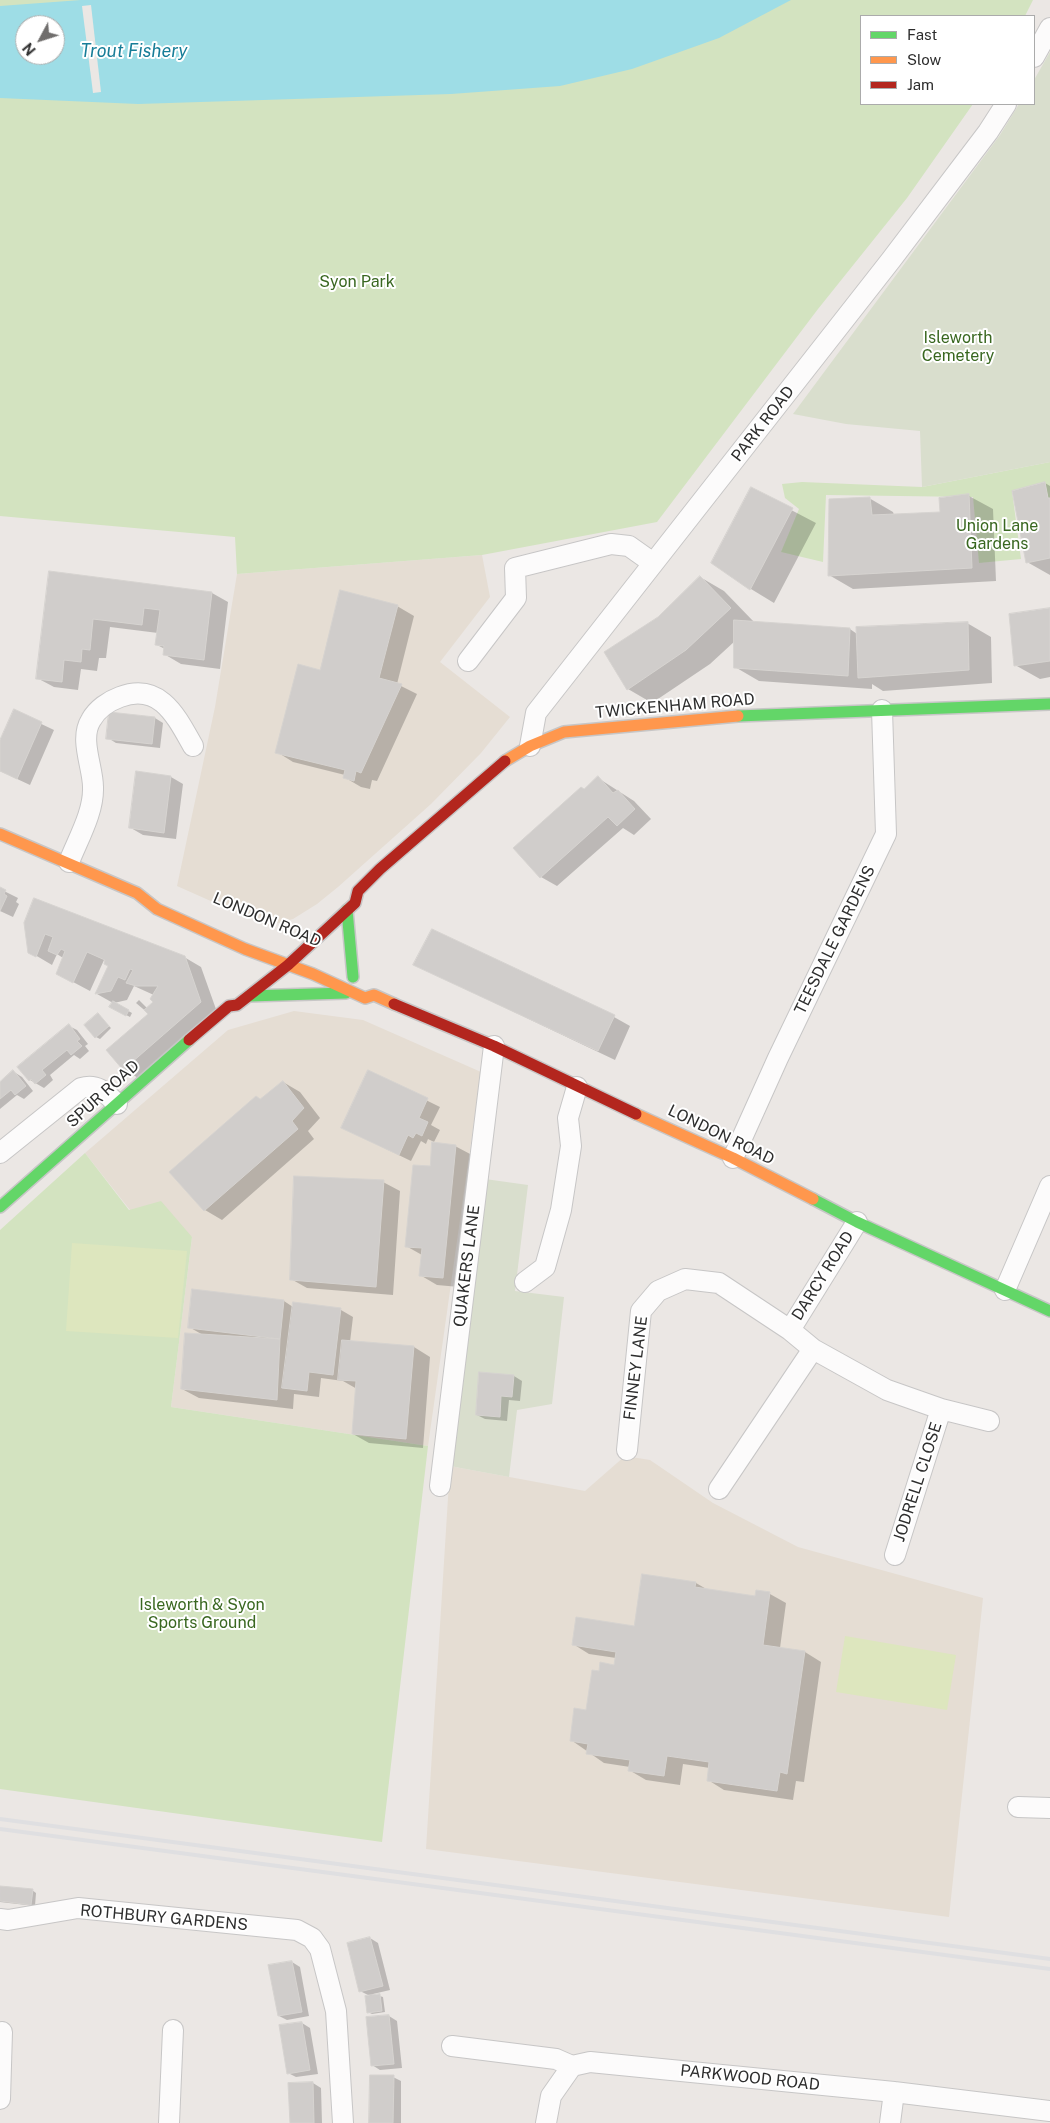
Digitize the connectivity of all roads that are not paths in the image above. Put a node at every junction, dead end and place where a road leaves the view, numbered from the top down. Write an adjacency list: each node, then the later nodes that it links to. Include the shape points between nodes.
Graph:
1 (1050, 28): 2 (street)
2 (1035, 55)
3 (1005, 105): 4 (street, PARK ROAD, via 946,188)
4 (653, 563): 5 (street, via 629,546 611,544 515,568 516,598); 9 (street, PARK ROAD, via 536,713)
5 (468, 661)
6 (1050, 704): 7 (main road, TWICKENHAM ROAD)
7 (882, 710): 9 (main road, TWICKENHAM ROAD, via 630,724 564,732); 32 (street, TEESDALE GARDENS, via 886,834)
8 (193, 746): 11 (street, via 176,716 156,696 132,693 108,702 90,720 86,745 94,786 92,803)
9 (530, 746): 12 (main road, TWICKENHAM ROAD, via 488,776)
10 (0, 834): 11 (main road, LONDON ROAD)
11 (69, 862): 13 (main road, LONDON ROAD)
12 (358, 890): 15 (main road, TWICKENHAM ROAD); 16 (main road, TWICKENHAM ROAD, via 355,903)
13 (137, 893): 14 (main road, LONDON ROAD); 18 (main road, LONDON ROAD, via 157,909)
14 (153, 893)
15 (345, 893)
16 (347, 910): 17 (main road, TWICKENHAM ROAD); 23 (main road, via 348,943)
17 (297, 951): 19 (main road, LONDON ROAD); 20 (main road, TWICKENHAM ROAD)
18 (274, 955): 20 (main road, LONDON ROAD); 21 (main road)
19 (316, 959)
20 (288, 965): 25 (main road, LONDON ROAD); 26 (main road, SPUR ROAD)
21 (258, 969)
22 (338, 970): 23 (main road, LONDON ROAD)
23 (365, 984): 25 (main road, LONDON ROAD, via 365,998); 28 (main road, LONDON ROAD)
24 (239, 987): 27 (main road, SPUR ROAD, via 230,998)
25 (352, 993): 26 (main road)
26 (249, 996): 27 (main road, SPUR ROAD)
27 (229, 1006): 30 (main road, SPUR ROAD)
28 (494, 1046): 29 (main road, LONDON ROAD); 44 (street, QUAKERS LANE)
29 (577, 1087): 32 (main road, LONDON ROAD); 36 (street, via 568,1118 570,1146 561,1210 545,1267)
30 (117, 1104): 31 (street, via 101,1089 92,1085 81,1088); 34 (main road, SPUR ROAD)
31 (0, 1153)
32 (733, 1158): 35 (main road, LONDON ROAD)
33 (1050, 1186): 37 (street)
34 (0, 1208)
35 (857, 1222): 37 (main road, LONDON ROAD); 39 (street, DARCY ROAD)
36 (525, 1282)
37 (1005, 1290): 38 (main road, LONDON ROAD)
38 (1050, 1311)
39 (790, 1330): 40 (street, FINNEY LANE); 43 (street, FINNEY LANE, via 719,1283 685,1279 658,1291 641,1311)
40 (814, 1350): 41 (street, FINNEY LANE, via 887,1390); 45 (street)
41 (941, 1409): 42 (street, FINNEY LANE); 46 (street, JODRELL CLOSE)
42 (989, 1421)
43 (626, 1450)
44 (440, 1486)
45 (719, 1489)
46 (895, 1556)
47 (1018, 1807): 48 (street)
48 (1050, 1808)
49 (0, 1920): 58 (street, ROTHBURY GARDENS, via 78,1908 297,1930 312,1938 320,1949 336,2010)
50 (173, 2030): 57 (street)
51 (2, 2032): 55 (street)
52 (452, 2046): 53 (street, PARKWOOD ROAD, via 556,2058)
53 (572, 2066): 54 (street, PARKWOOD ROAD, via 590,2062); 59 (street, via 551,2096)
54 (894, 2092): 56 (street, PARKWOOD ROAD); 60 (street)
55 (0, 2099)
56 (1050, 2111)
57 (169, 2123)
58 (343, 2123)
59 (546, 2123)
60 (890, 2123)

